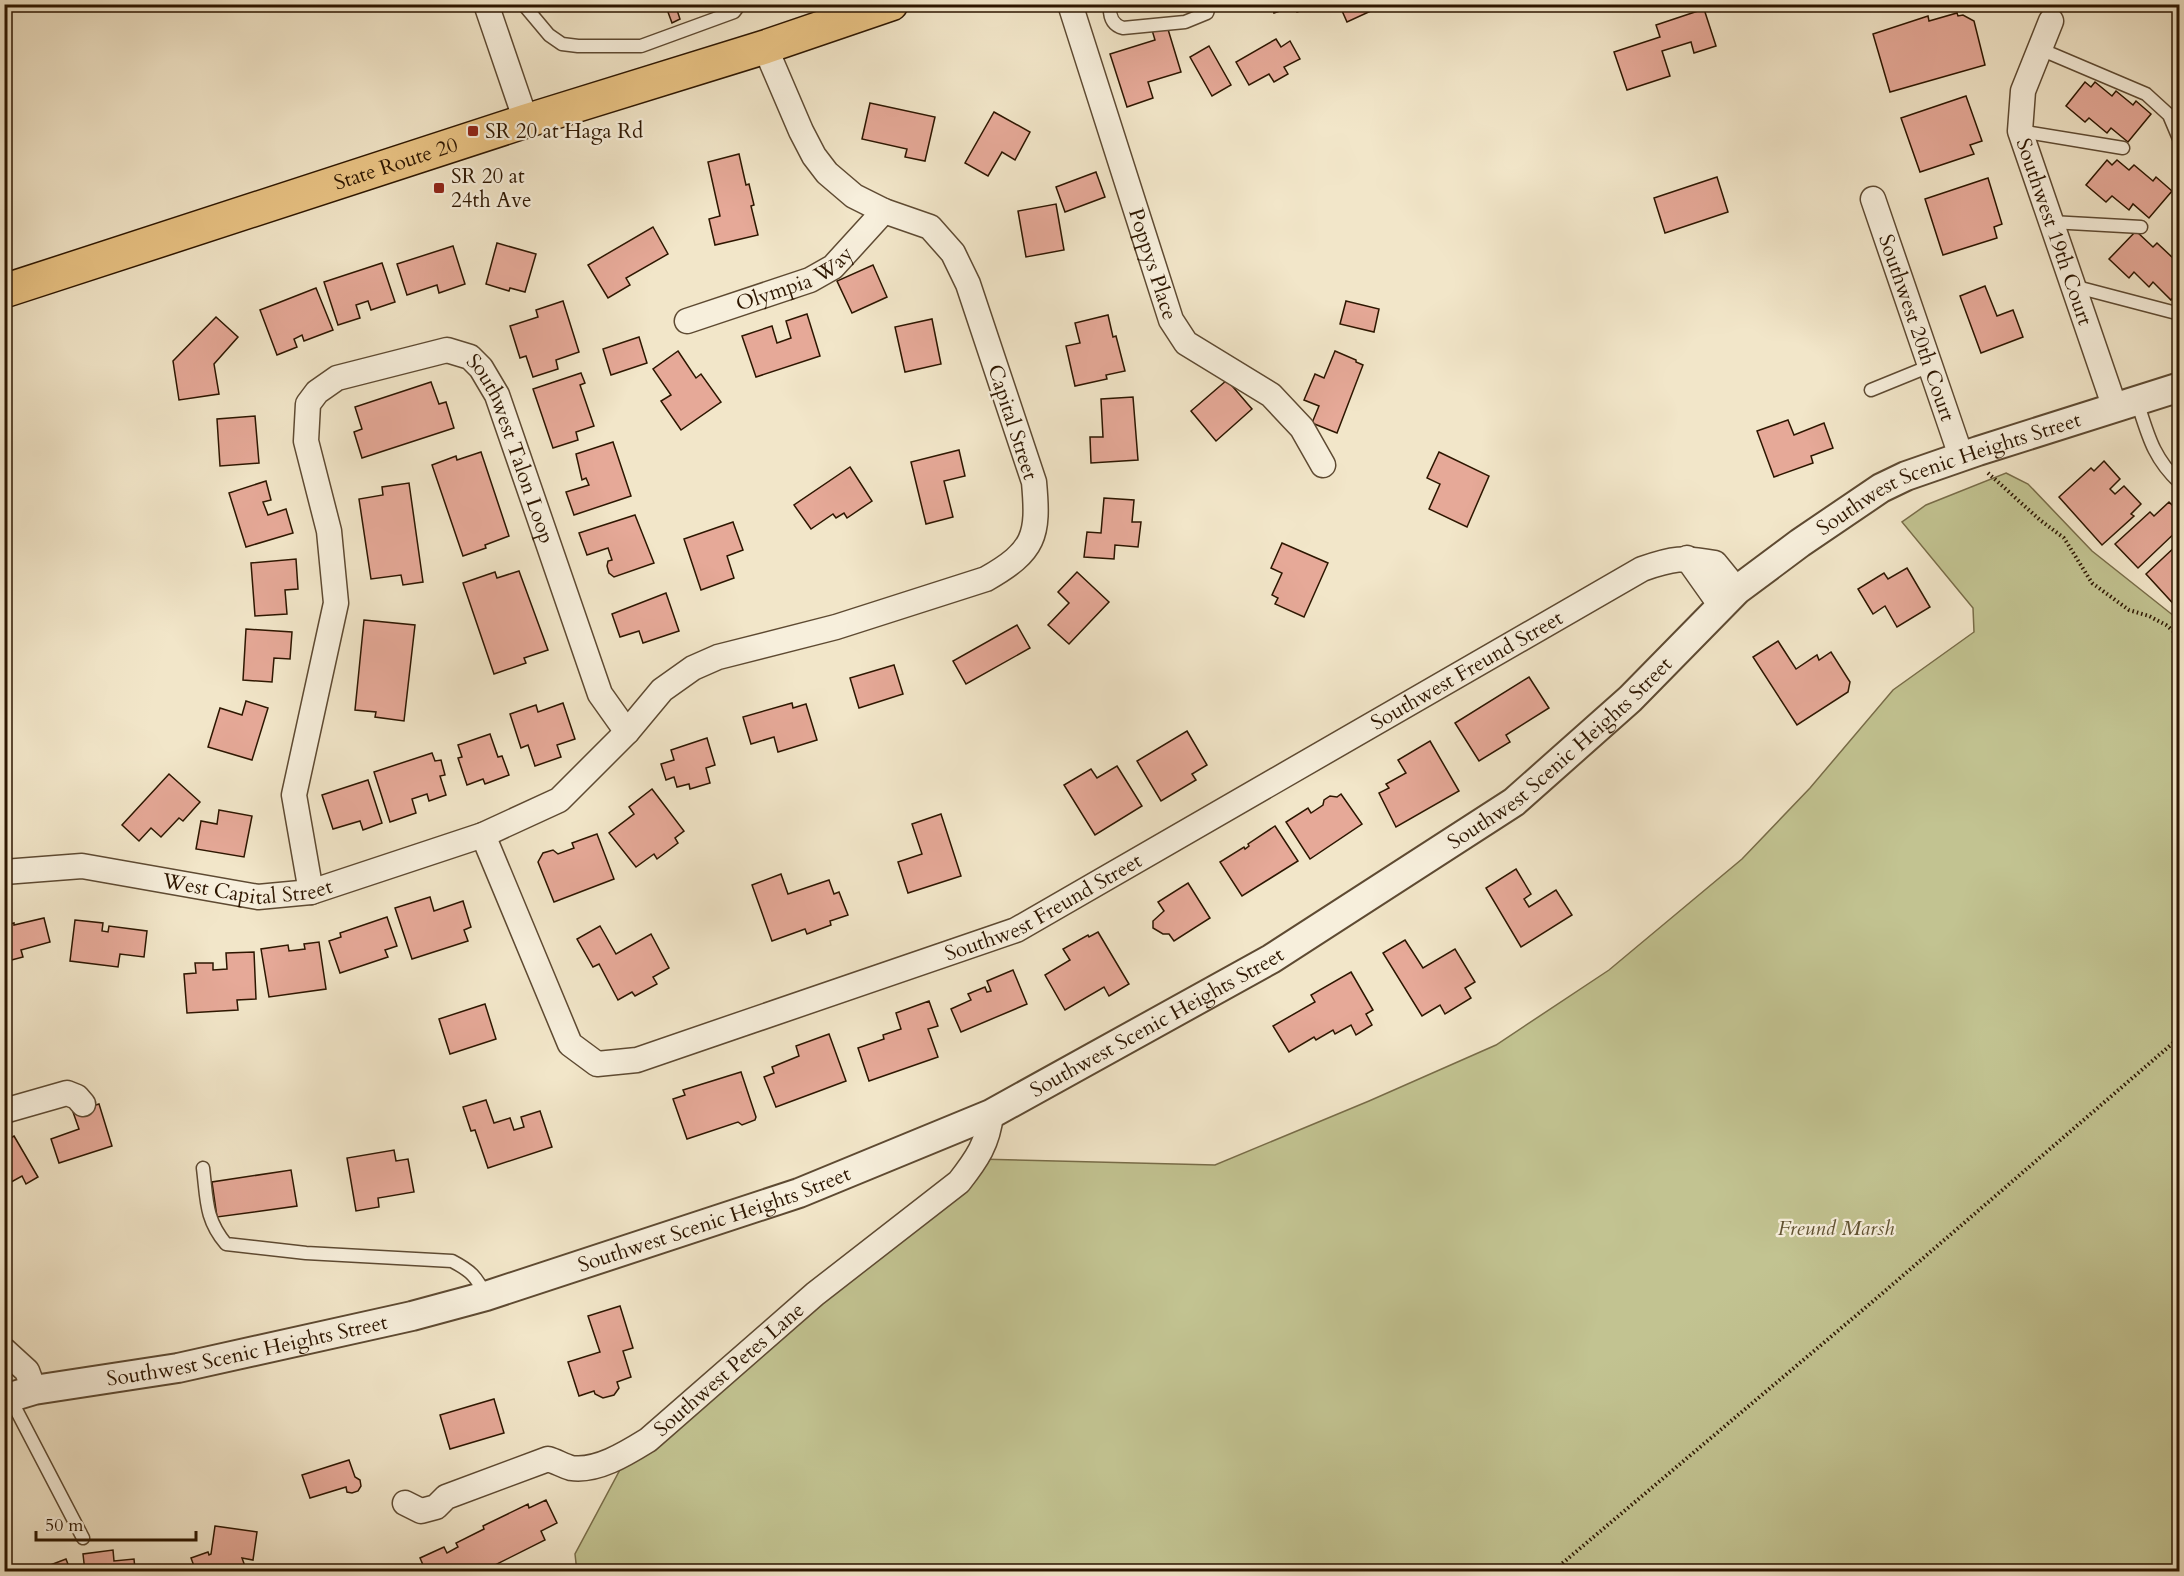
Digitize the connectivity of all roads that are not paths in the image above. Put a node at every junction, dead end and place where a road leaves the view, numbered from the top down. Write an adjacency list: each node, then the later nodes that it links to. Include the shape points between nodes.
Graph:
1 (486, 4): 11 (street)
2 (523, 4): 3 (lane, via 549,35 562,44 578,46 641,46 734,12)
3 (740, 4)
4 (891, 4): 9 (main road, State Route 20)
5 (1070, 4): 28 (street, Poppys Place, via 1171,320 1186,343 1271,395 1302,428)
6 (1110, 4): 7 (lane, via 1113,22 1123,28 1185,22 1207,13)
7 (1210, 4)
8 (2051, 21): 10 (street, Southwest 19th Court)
9 (765, 47): 11 (main road, State Route 20); 16 (street, Capital Street, via 814,156 854,196)
10 (2040, 49): 12 (street, Southwest 19th Court, via 2023,91); 13 (lane, via 2146,93 2169,115)
11 (526, 121): 20 (main road, State Route 20)
12 (2020, 131): 14 (lane); 17 (street, Southwest 19th Court)
13 (2180, 141)
14 (2123, 148)
15 (1873, 199): 23 (street, Southwest 20th Court)
16 (884, 211): 22 (street, Olympia Way, via 833,267 810,280); 31 (street, Capital Street, via 930,227 953,253 968,284 1034,482 1037,515 1032,537 1022,554 986,579 836,627 718,657 693,668 662,690)
17 (2051, 222): 18 (lane); 19 (street, Southwest 19th Court)
18 (2141, 227)
19 (2073, 286): 21 (lane); 26 (street, Southwest 19th Court)
20 (4, 291)
21 (2180, 314)
22 (687, 321)
23 (1930, 366): 25 (lane); 27 (street, Southwest 20th Court)
24 (2180, 387): 26 (street, Southwest Scenic Heights Street)
25 (1871, 390)
26 (2126, 405): 27 (street, Southwest Scenic Heights Street); 29 (lane, via 2165,470)
27 (1970, 453): 30 (street, Southwest Scenic Heights Street, via 1881,488)
28 (1323, 465)
29 (2180, 483)
30 (1729, 598): 32 (street, Southwest Freund Street, via 1688,558 1642,568 1016,930 637,1060 597,1064 570,1044); 37 (street, Southwest Scenic Heights Street, via 1630,699 1514,802 1271,959)
31 (627, 732): 32 (street, Capital Street, via 559,800); 34 (street, Southwest Talon Loop, via 600,694 497,395 481,368 470,357 447,350 337,378 308,404 306,427 308,453 329,531 336,603 294,795)
32 (483, 834): 34 (street, West Capital Street)
33 (4, 872): 34 (street, West Capital Street, via 82,866 258,897)
34 (311, 892)
35 (83, 1104): 36 (street, via 67,1093)
36 (4, 1112)
37 (991, 1114): 39 (street, Southwest Scenic Heights Street, via 799,1193); 42 (street, Southwest Petes Lane, via 989,1133 977,1159 959,1182 814,1294 648,1440 587,1467 571,1468 548,1459 446,1497 436,1508 421,1511)
38 (203, 1168): 39 (lane, via 214,1230 226,1244 315,1254 452,1261 471,1271)
39 (486, 1296): 41 (street, Southwest Scenic Heights Street, via 178,1368)
40 (4, 1350): 41 (street, via 27,1371)
41 (16, 1396): 43 (lane)
42 (405, 1503)
43 (83, 1538)

